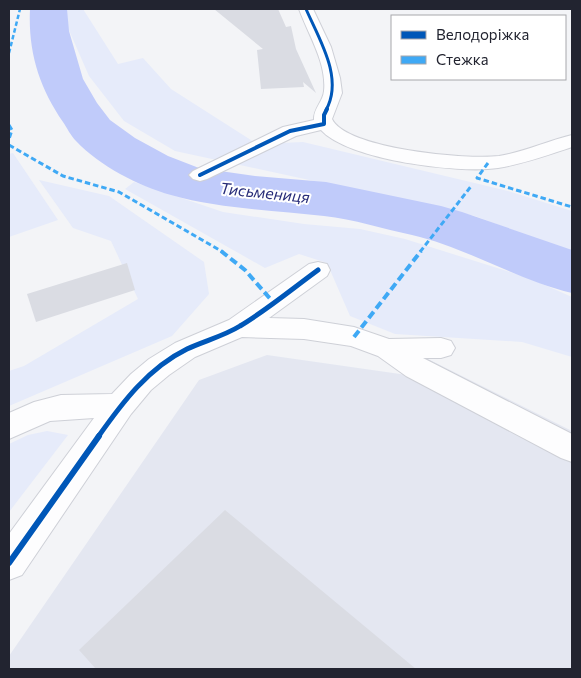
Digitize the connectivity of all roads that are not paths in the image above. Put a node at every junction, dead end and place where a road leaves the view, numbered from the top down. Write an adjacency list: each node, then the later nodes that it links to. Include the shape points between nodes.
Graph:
1 (306, 9): 2 (street, via 324,53 334,90 322,117)
2 (324, 124): 3 (street, via 341,137 380,151 437,160 488,163); 4 (street, via 290,131)
3 (572, 141)
4 (200, 175)
5 (318, 270): 6 (street)
6 (239, 327): 8 (street, via 304,329 354,337); 9 (street, via 185,350 159,367)
7 (440, 348): 8 (street)
8 (388, 350): 11 (street, via 416,368)
9 (120, 406): 10 (street, via 61,406); 12 (street)
10 (9, 426)
11 (572, 449)
12 (9, 563)

